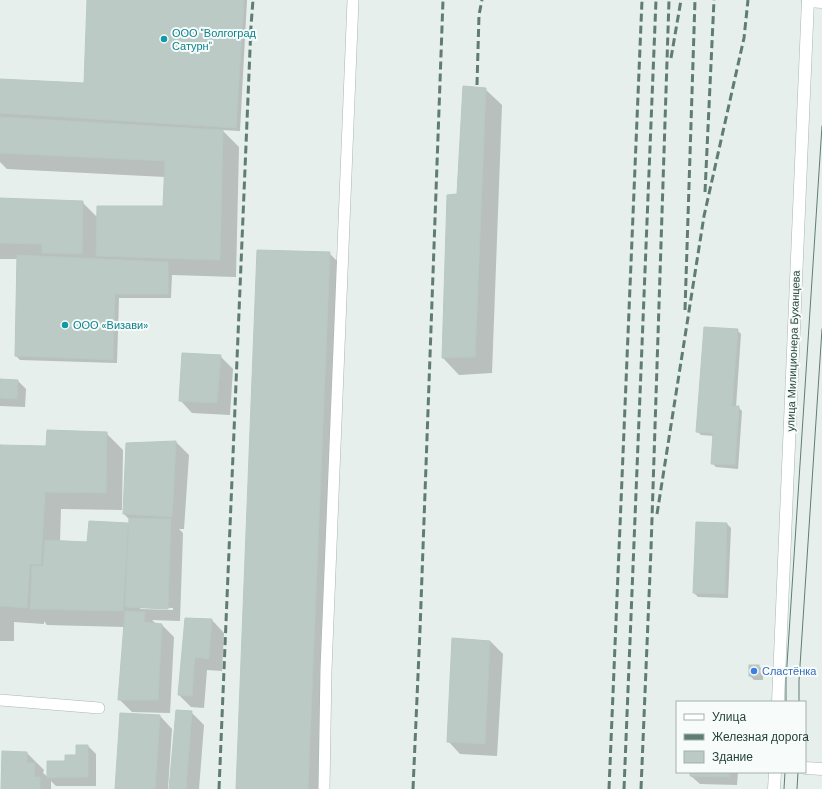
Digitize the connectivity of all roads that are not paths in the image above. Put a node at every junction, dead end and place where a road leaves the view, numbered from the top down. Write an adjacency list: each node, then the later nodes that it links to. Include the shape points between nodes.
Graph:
1 (354, 0): 10 (lane, via 326,670)
2 (808, 1): 3 (street); 5 (street, улица Милиционера Буханцева)
3 (822, 2)
4 (0, 700): 6 (lane)
5 (778, 701)
6 (99, 708)
7 (806, 768): 8 (street)
8 (822, 769)
9 (775, 773): 11 (street)
10 (324, 789)
11 (774, 789)

